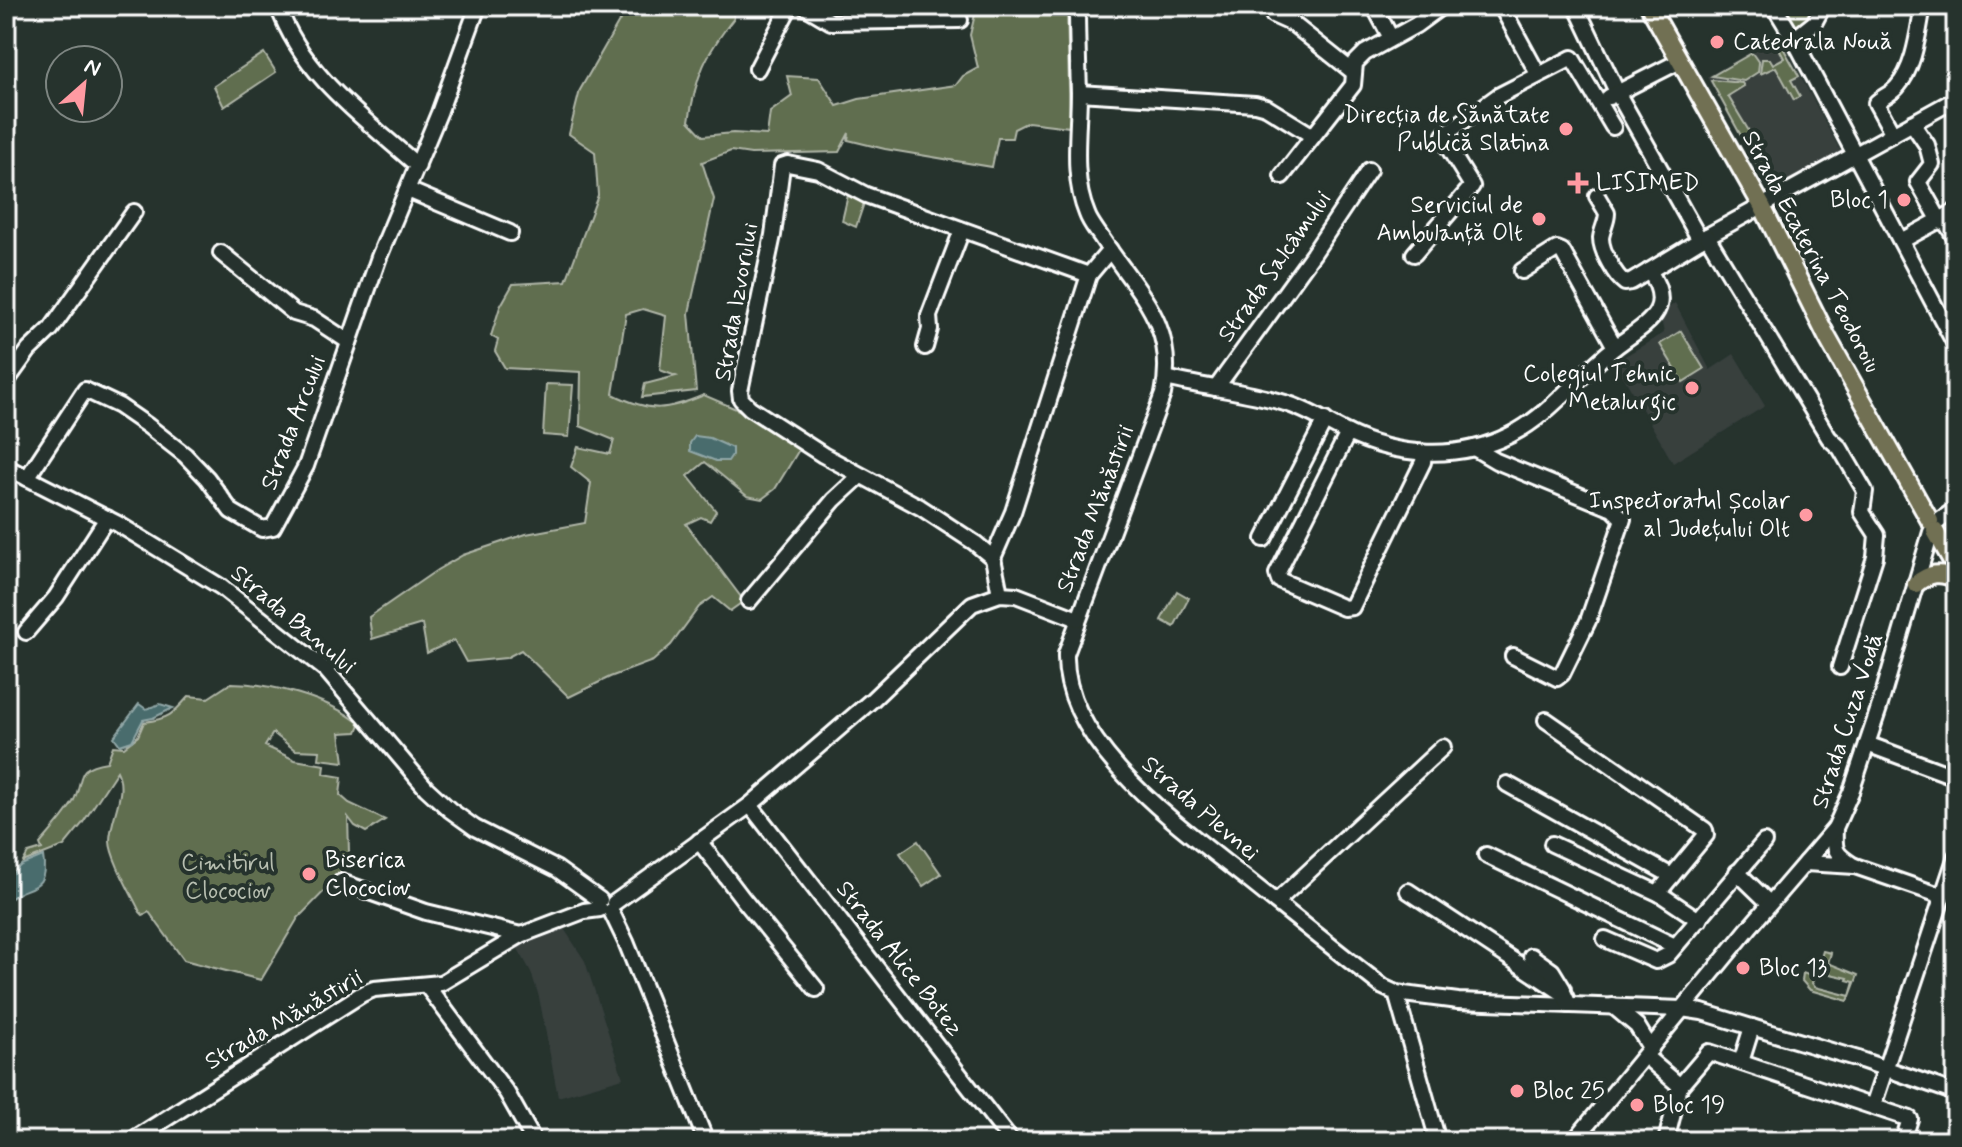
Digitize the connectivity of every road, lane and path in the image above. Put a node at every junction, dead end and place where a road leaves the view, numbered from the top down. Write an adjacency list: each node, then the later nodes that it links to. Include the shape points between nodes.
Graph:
1 (278, 6): 31 (street, via 296,46 317,73)
2 (478, 6): 31 (street, Strada Arcului)
3 (790, 6): 19 (street)
4 (804, 6): 15 (street, via 831,22)
5 (1077, 6): 22 (street, Strada Mănăstirii)
6 (1374, 6): 16 (street)
7 (1442, 6): 16 (street)
8 (1501, 6): 21 (street)
9 (1576, 6): 23 (street)
10 (1649, 6): 18 (main road, Strada Ecaterina Teodoroiu)
11 (1774, 6): 17 (street)
12 (1823, 6): 17 (street, via 1814,23)
13 (1923, 6): 28 (street, via 1905,74 1876,103)
14 (1273, 15): 20 (street, via 1293,24)
15 (960, 20)
16 (1391, 38): 20 (street, via 1365,53)
17 (1794, 39): 30 (street)
18 (1680, 61): 23 (street); 36 (main road, Strada Ecaterina Teodoroiu)
19 (757, 69)
20 (1352, 71): 29 (street, via 1353,85)
21 (1538, 74): 25 (street, via 1572,58); 47 (street, via 1444,135 1472,186)
22 (1079, 93): 29 (street, via 1255,104); 45 (street, Strada Mănăstirii, via 1079,184 1087,214)
23 (1618, 94): 25 (street); 42 (street)
24 (1956, 99): 26 (street)
25 (1597, 101): 27 (street)
26 (1912, 123): 28 (street); 39 (street, via 1932,164 1918,182)
27 (1613, 127)
28 (1893, 134): 30 (street)
29 (1313, 136): 33 (street)
30 (1856, 154): 36 (street); 44 (street)
31 (418, 166): 34 (street, Strada Arcului)
32 (1369, 170): 57 (street, Strada Salcâmului)
33 (1282, 176)
34 (408, 190): 41 (street); 51 (street, Strada Arcului)
35 (1597, 196): 49 (street, via 1607,213 1602,246 1617,276 1625,283)
36 (1762, 206): 42 (street); 67 (main road, Strada Ecaterina Teodoroiu, via 1827,337)
37 (1956, 211): 39 (street)
38 (134, 212): 56 (street, via 51,329)
39 (1940, 221): 43 (street); 44 (street)
40 (962, 230): 50 (street, Strada Izvorului); 53 (street, via 929,316); 63 (street, Strada Izvorului, via 866,195 818,170 782,166 741,399)
41 (510, 233)
42 (1703, 238): 49 (street); 78 (street, Strada Cuza Vodă, via 1865,491 1862,512 1877,535 1875,557)
43 (1956, 240)
44 (1901, 241): 52 (street)
45 (1110, 250): 50 (street); 55 (street, Strada Mănăstirii, via 1159,324)
46 (221, 253): 51 (street, via 294,313 314,319)
47 (1414, 254)
48 (1522, 271): 54 (street, via 1557,249 1562,251)
49 (1649, 271): 54 (street, via 1656,281 1659,308 1646,325)
50 (1089, 275): 69 (street, via 1013,512)
51 (349, 342): 64 (street, Strada Arcului, via 306,466 280,519 268,529 231,511 185,455 148,426 85,390)
52 (1956, 346)
53 (925, 347)
54 (1615, 347): 60 (street, via 1543,413 1512,435)
55 (1166, 378): 57 (street); 75 (street, Strada Mănăstirii)
56 (6, 382)
57 (1216, 388): 58 (street, via 1283,402)
58 (1325, 420): 59 (street); 68 (street)
59 (1348, 433): 61 (street); 61 (street, via 1277,574 1279,580 1344,608 1352,607 1365,582)
60 (1474, 448): 61 (street); 77 (street, via 1613,509 1623,519 1591,614 1562,674 1557,678)
61 (1424, 454)
62 (6, 467): 64 (street, Strada Banului)
63 (860, 476): 69 (street, Strada Izvorului, via 957,529); 74 (street)
64 (27, 478): 66 (street, Strada Banului)
65 (1956, 509): 67 (street)
66 (107, 518): 76 (street, via 56,597); 101 (street, Strada Banului, via 221,587 296,644 326,670 450,810 557,869)
67 (1933, 527): 70 (main road, Strada Ecaterina Teodoroiu); 72 (street, Strada Cuza Vodă)
68 (1264, 539)
69 (993, 558): 73 (street)
70 (1956, 568)
71 (1956, 579): 72 (main road, via 1933,574)
72 (1916, 584): 80 (street, Strada Cuza Vodă)
73 (1000, 594): 75 (street, Strada Mănăstirii); 84 (street, Strada Mănăstirii, via 972,604 872,700)
74 (749, 601)
75 (1078, 619): 99 (street, Strada Plevnei, via 1066,654 1066,673 1076,706 1097,740 1156,805)
76 (26, 632)
77 (1513, 656)
78 (1840, 667)
79 (1546, 720): 94 (street, via 1705,830)
80 (1867, 744): 82 (street); 85 (street, Strada Cuza Vodă)
81 (1443, 747): 99 (street)
82 (1956, 777)
83 (1507, 784): 94 (street)
84 (750, 805): 86 (street, Strada Mănăstirii); 123 (street, Strada Alice Botez)
85 (1835, 828): 91 (street, Strada Cuza Vodă); 92 (street, via 1834,849)
86 (699, 841): 101 (street, Strada Mănăstirii); 108 (street)
87 (1764, 842): 93 (street)
88 (1552, 844): 97 (street)
89 (1486, 855): 105 (street)
90 (1956, 856): 98 (street)
91 (1805, 863): 92 (street); 100 (street, Strada Cuza Vodă)
92 (1855, 866): 98 (street)
93 (1737, 872): 100 (street); 102 (street)
94 (1672, 876): 97 (street)
95 (341, 882): 103 (street, via 426,912)
96 (1408, 891): 110 (street)
97 (1660, 894): 102 (street)
98 (1942, 896): 116 (street)
99 (1276, 902): 109 (street, Strada Plevnei)
100 (1769, 903): 112 (street, Strada Cuza Vodă)
101 (606, 906): 103 (street, Strada Mănăstirii); 122 (street, Strada Banului, via 626,942)
102 (1699, 920): 105 (street)
103 (521, 935): 107 (street, Strada Mănăstirii, via 461,973)
104 (1605, 939): 105 (street, via 1656,961)
105 (1675, 946)
106 (1531, 956): 110 (street, via 1552,971)
107 (427, 986): 120 (street, Strada Mănăstirii, via 362,994); 121 (street, via 507,1093)
108 (816, 989)
109 (1389, 990): 110 (street, via 1458,1001); 124 (street)
110 (1567, 999): 111 (street)
111 (1613, 1006): 112 (street); 114 (street, via 1637,1026)
112 (1682, 1009): 113 (street); 114 (street, Strada Cuza Vodă)
113 (1752, 1027): 115 (street); 116 (street)
114 (1648, 1052): 117 (street); 125 (street, Strada Cuza Vodă)
115 (1741, 1062): 117 (street, via 1709,1052); 119 (street)
116 (1886, 1069): 118 (street); 119 (street)
117 (1680, 1086): 126 (street)
118 (1956, 1093)
119 (1873, 1106): 127 (street, via 1910,1119)
120 (131, 1141)
121 (534, 1141)
122 (706, 1141)
123 (1011, 1141)
124 (1438, 1141)
125 (1574, 1141)
126 (1666, 1141)
127 (1903, 1141)

